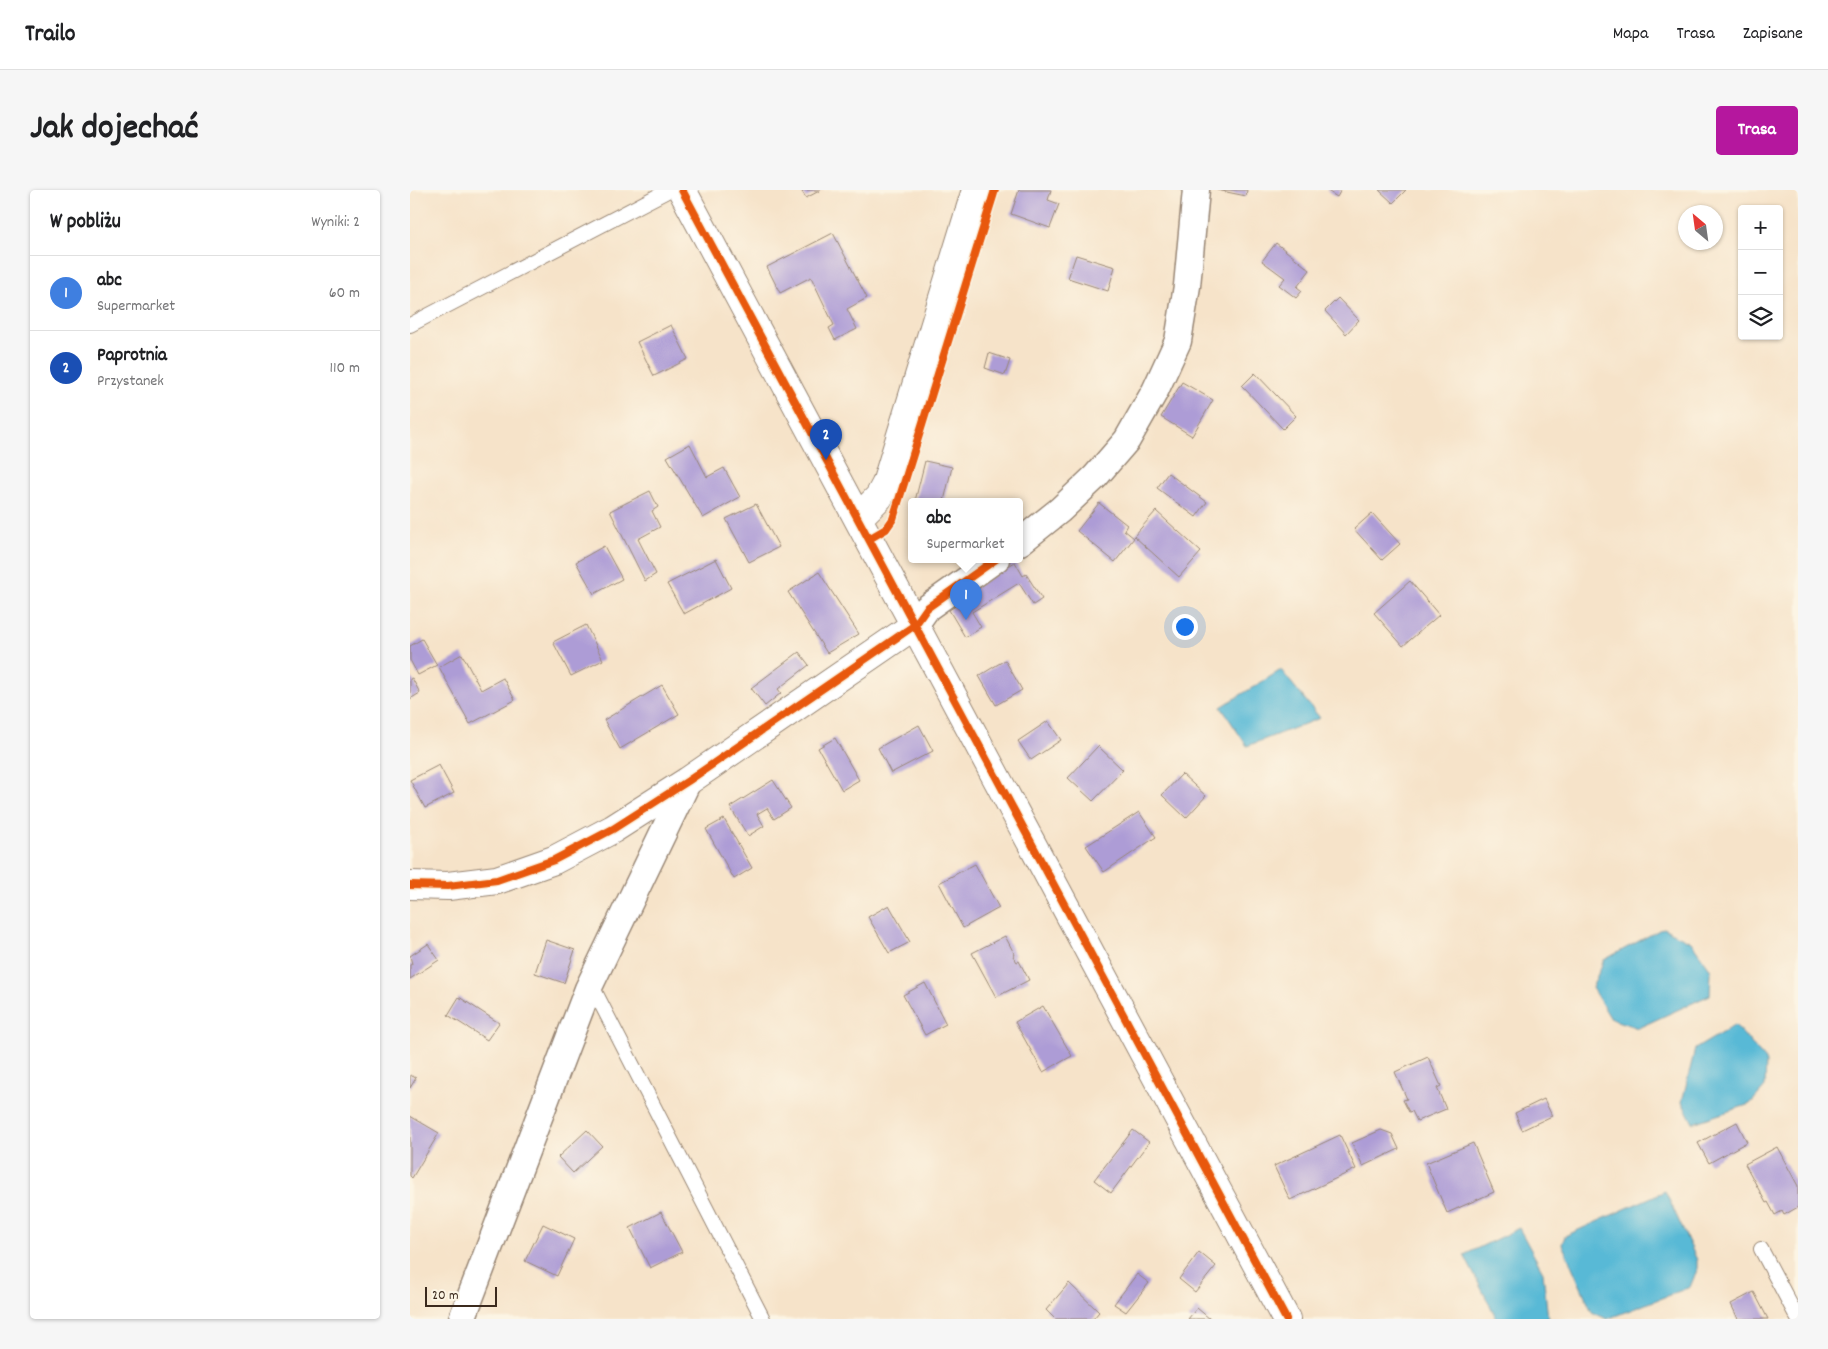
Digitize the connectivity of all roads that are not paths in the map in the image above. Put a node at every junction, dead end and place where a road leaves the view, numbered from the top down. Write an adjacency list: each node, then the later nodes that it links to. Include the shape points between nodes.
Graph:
1 (669, 190): 5 (lane)
2 (682, 190): 6 (street)
3 (976, 190): 6 (street, via 886,484 879,497)
4 (1196, 190): 7 (street, via 1178,341 1155,391 1126,440 1095,477)
5 (410, 325)
6 (858, 518): 9 (street)
7 (1023, 540)
8 (990, 563): 9 (street, via 926,608)
9 (916, 625): 10 (street); 16 (street)
10 (688, 781): 11 (street, via 613,829 554,860 497,880 448,886); 12 (street)
11 (410, 885)
12 (590, 984): 14 (street); 15 (lane)
13 (1761, 1249): 17 (lane)
14 (462, 1319)
15 (763, 1319)
16 (1286, 1319)
17 (1798, 1319)

